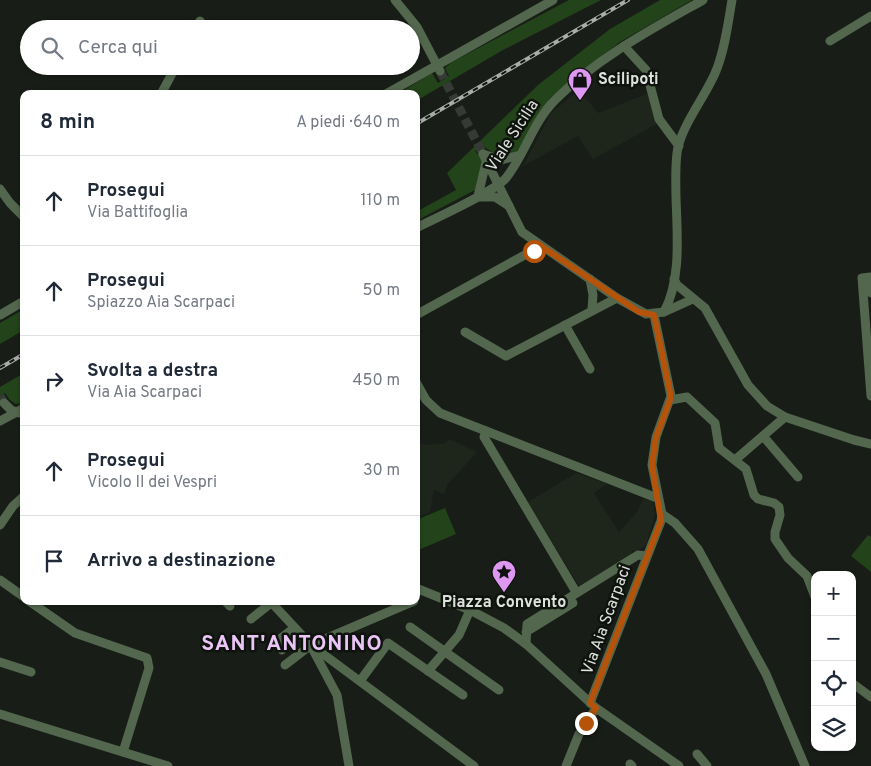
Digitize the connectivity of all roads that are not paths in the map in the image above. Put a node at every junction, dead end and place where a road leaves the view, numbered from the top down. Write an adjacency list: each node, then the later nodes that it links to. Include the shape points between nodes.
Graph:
1 (395, 0): 6 (street)
2 (553, 0): 10 (street)
3 (703, 0): 9 (street, Viale Sicilia)
4 (732, 0): 14 (street, via 717,70)
5 (871, 16): 8 (street)
6 (412, 20)
7 (420, 31): 10 (street)
8 (830, 41)
9 (624, 46): 14 (street, via 646,70 659,119); 15 (street, Viale Sicilia, via 555,100)
10 (438, 68): 13 (street)
11 (171, 75): 12 (street)
12 (163, 90)
13 (394, 90)
14 (679, 146): 27 (street)
15 (520, 155): 16 (street, via 501,160); 17 (street, Viale Sicilia)
16 (484, 158): 18 (street); 20 (street)
17 (513, 168): 18 (street, Viale Sicilia); 21 (street, via 507,191)
18 (499, 184): 20 (street, Viale Sicilia); 21 (street)
19 (0, 188): 22 (street)
20 (477, 197): 21 (street, via 496,198); 23 (street, Viale Sicilia)
21 (508, 203): 24 (street, via 522,232)
22 (20, 213)
23 (420, 226)
24 (541, 246): 26 (street); 34 (street)
25 (866, 278): 28 (street); 35 (street)
26 (590, 279): 29 (street); 32 (street)
27 (674, 279): 30 (street); 33 (street)
28 (871, 293)
29 (617, 298): 32 (street); 37 (street, via 639,312)
30 (692, 299): 33 (street); 47 (street, via 703,305 711,317 751,389 767,406)
31 (20, 303): 36 (street)
32 (592, 309): 38 (street)
33 (664, 312): 37 (street)
34 (420, 313)
35 (868, 314): 42 (street)
36 (0, 315)
37 (654, 315): 43 (street)
38 (565, 325): 39 (street, via 506,356); 40 (street)
39 (465, 332)
40 (590, 370)
41 (420, 388): 49 (street, via 432,408)
42 (871, 396)
43 (670, 400): 52 (street, via 683,396 690,399 715,423 721,451); 54 (street, via 658,429 653,456 652,471)
44 (4, 403): 45 (street, via 10,410)
45 (20, 412)
46 (20, 413): 48 (street)
47 (785, 417): 50 (street); 51 (street)
48 (0, 421)
49 (486, 431): 54 (street); 62 (street, via 484,437)
50 (763, 436): 52 (street); 53 (street)
51 (871, 444)
52 (735, 460): 60 (street, via 746,469 754,495 779,508 774,532 776,539)
53 (798, 476)
54 (658, 498): 56 (street)
55 (20, 500): 57 (street)
56 (662, 514): 58 (street, Via Aia Scarpaci); 99 (street, via 675,523 698,549 766,674)
57 (0, 525)
58 (646, 556): 62 (street, via 638,556); 89 (street, Via Aia Scarpaci)
59 (0, 580): 63 (street)
60 (811, 583)
61 (420, 588): 64 (street)
62 (576, 592): 75 (street, via 527,624)
63 (20, 594)
64 (431, 594): 65 (street); 71 (street)
65 (420, 599)
66 (574, 603): 75 (street)
67 (35, 605): 91 (street, via 75,633 148,658 149,668)
68 (267, 605): 72 (street)
69 (273, 605): 74 (street)
70 (406, 605): 77 (street)
71 (470, 610): 76 (street); 79 (street, via 459,634)
72 (252, 619)
73 (410, 627): 79 (street)
74 (294, 628): 77 (street); 78 (street, via 276,642)
75 (526, 632): 76 (street)
76 (526, 644): 89 (street)
77 (311, 645): 81 (street); 84 (street); 94 (street, via 337,695)
78 (282, 650)
79 (445, 652): 82 (street); 86 (street)
80 (0, 662): 83 (street)
81 (286, 665)
82 (428, 671): 84 (street, via 388,643); 87 (street)
83 (31, 672)
84 (360, 681): 95 (street)
85 (856, 686): 88 (street)
86 (499, 690)
87 (462, 695)
88 (871, 697)
89 (593, 705): 96 (street, Via Aia Scarpaci); 97 (street)
90 (0, 714): 91 (street)
91 (123, 752): 93 (street)
92 (697, 754): 98 (street)
93 (168, 766)
94 (349, 766)
95 (474, 766)
96 (566, 766)
97 (679, 766)
98 (707, 766)
99 (805, 766)

